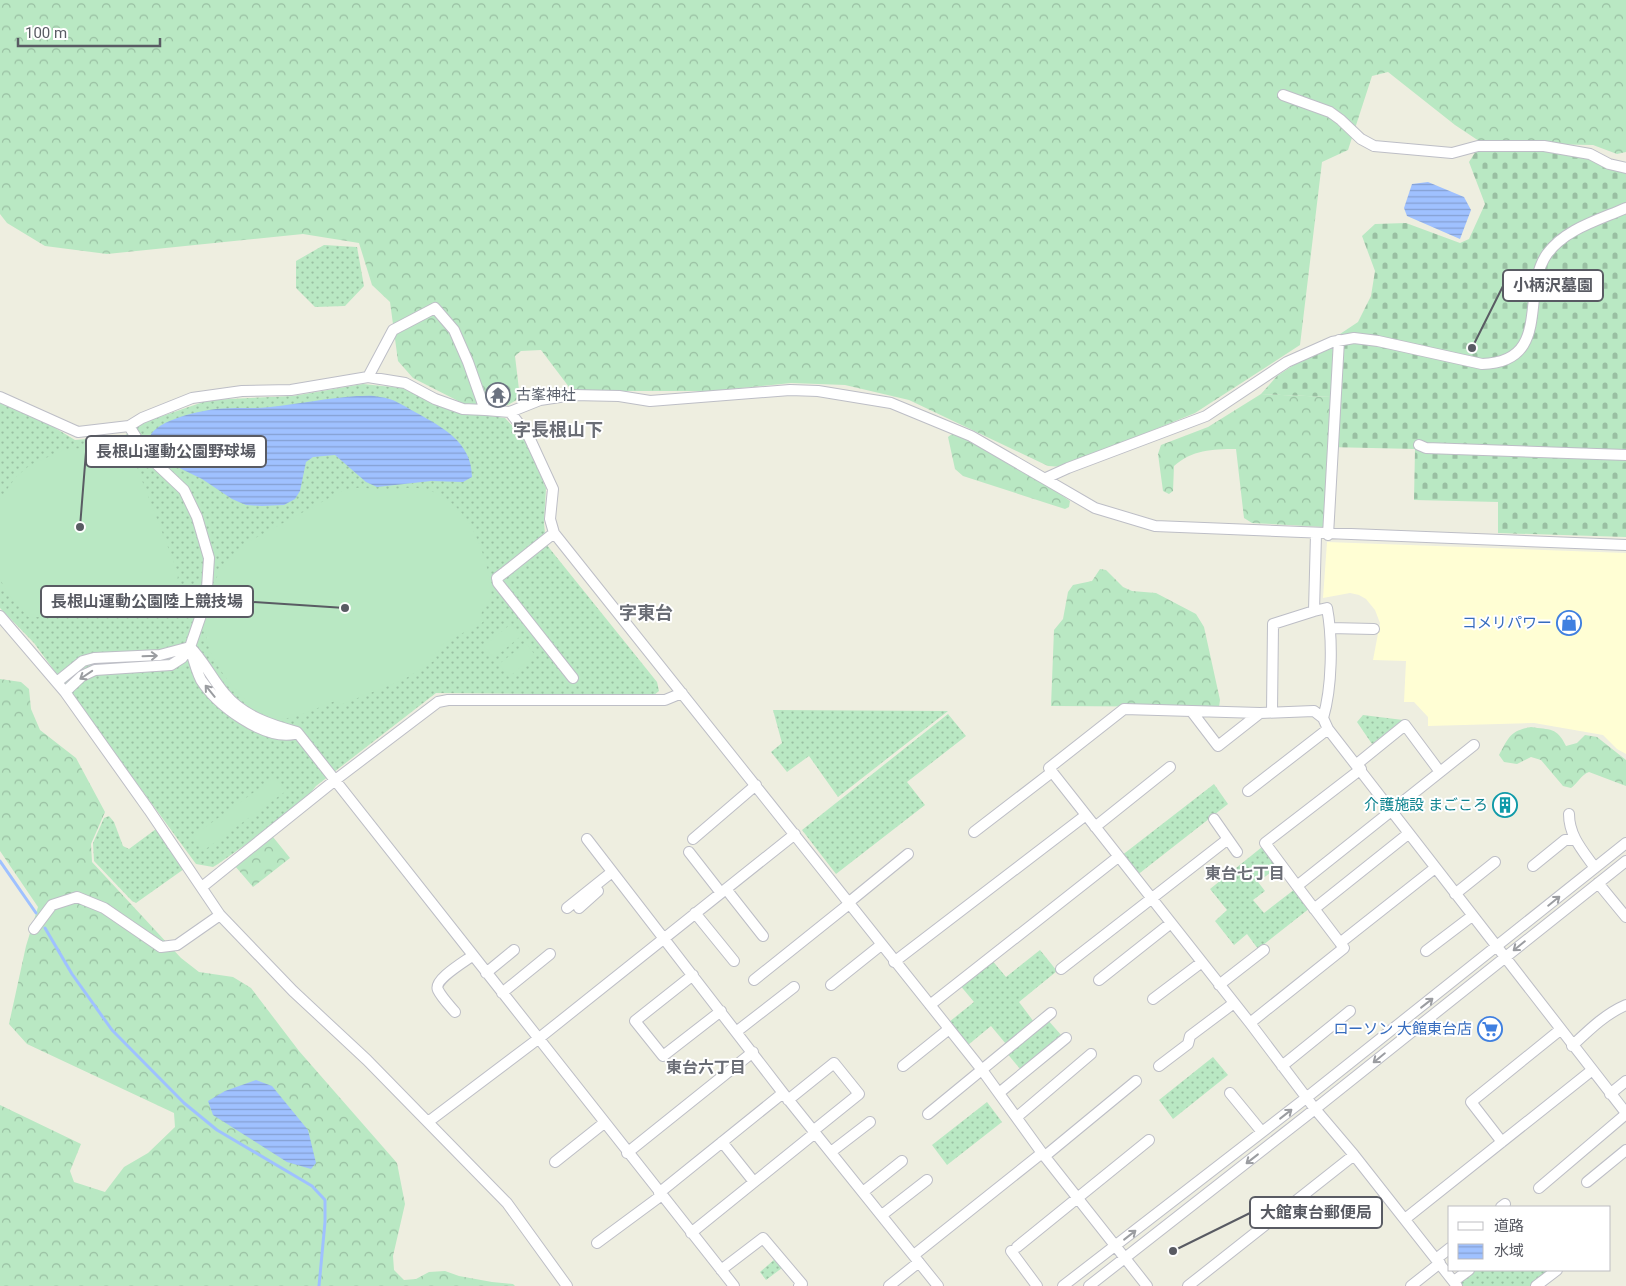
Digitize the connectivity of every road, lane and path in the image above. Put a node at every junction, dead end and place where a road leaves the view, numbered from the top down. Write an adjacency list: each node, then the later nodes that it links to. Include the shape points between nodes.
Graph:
1 (1283, 96): 2 (street, via 1330,112 1374,146 1452,153 1478,146 1544,146 1590,154)
2 (1626, 168)
3 (1626, 208): 4 (street, via 1570,232 1546,255 1539,271 1530,331 1510,358 1482,364 1378,341)
4 (1339, 340): 12 (street, via 1287,362 1206,416); 15 (street)
5 (368, 377): 7 (street, via 405,383 463,409); 7 (street, via 393,330 435,308 454,330); 9 (street, via 291,390 242,391 192,398)
6 (0, 398): 9 (street, via 78,432)
7 (485, 410): 8 (street)
8 (510, 412): 12 (street, via 540,400 573,395 619,396 650,401 790,390 818,391 891,403 971,436); 13 (street, via 529,437 553,489 550,519)
9 (129, 426): 21 (street, via 147,455 184,490 209,558 207,588)
10 (1419, 445): 11 (street, via 1426,448)
11 (1626, 455)
12 (1046, 478): 14 (street, via 1095,508 1155,526)
13 (554, 532): 22 (street, via 497,578); 25 (street)
14 (1316, 534): 15 (street); 17 (street)
15 (1328, 534): 16 (street)
16 (1626, 545)
17 (1314, 611): 19 (street, via 1327,608); 27 (street, via 1273,624)
18 (0, 616): 23 (street)
19 (1330, 628): 20 (street); 29 (street, via 1328,703)
20 (1374, 629)
21 (190, 647): 23 (street, one-way to 21, via 82,661 160,655); 24 (street, one-way to 24, via 182,658 170,665 95,670 82,676); 36 (street, via 201,679 221,704 272,734 297,732)
22 (573, 678)
23 (57, 682): 24 (street)
24 (65, 692): 64 (street)
25 (682, 692): 36 (street, via 665,700 438,702); 37 (street)
26 (1192, 712): 28 (street); 28 (street, via 1218,746); 34 (street, via 1124,709 1049,768)
27 (1272, 712): 28 (street); 29 (street, via 1314,711)
28 (1260, 713)
29 (1323, 718): 30 (street)
30 (1328, 729): 32 (street); 38 (street)
31 (1474, 745): 35 (street)
32 (1359, 767): 35 (street, via 1405,725); 39 (street); 63 (street, via 1265,843)
33 (1170, 768): 43 (street)
34 (1052, 772): 41 (street); 44 (street)
35 (1440, 772): 39 (street)
36 (334, 781): 64 (street); 87 (street)
37 (756, 785): 45 (street); 47 (street)
38 (1248, 791)
39 (1391, 810): 46 (street); 63 (street)
40 (1569, 814): 50 (street)
41 (1086, 815): 43 (street); 90 (street)
42 (1214, 819): 48 (street)
43 (1095, 827): 55 (street)
44 (974, 832)
45 (795, 834): 65 (street); 68 (street)
46 (1408, 834): 59 (street); 71 (street)
47 (693, 839)
48 (1228, 839): 53 (street); 67 (street)
49 (587, 840): 61 (street)
50 (1575, 840): 58 (street, via 1565,840); 60 (street)
51 (1626, 843): 60 (street)
52 (689, 852): 65 (street)
53 (1237, 852)
54 (908, 854): 68 (street)
55 (1118, 857): 67 (street); 103 (street)
56 (1626, 861): 62 (street)
57 (1495, 862): 66 (street)
58 (1533, 866)
59 (1435, 868): 66 (street); 80 (street)
60 (1595, 868): 82 (street, one-way to 60)
61 (613, 874): 69 (street); 70 (street); 79 (street)
62 (1598, 883): 75 (street); 88 (street, one-way to 88)
63 (1297, 886): 71 (street)
64 (202, 887): 73 (street)
65 (724, 891): 72 (street); 78 (street)
66 (1455, 894): 74 (street)
67 (1151, 900): 76 (street); 92 (street)
68 (849, 903): 81 (street); 95 (street)
69 (567, 908)
70 (579, 908)
71 (1314, 909): 80 (street)
72 (695, 913): 79 (street); 89 (street)
73 (220, 915): 77 (street, via 177,945 162,947 104,908 77,897 52,905); 134 (street)
74 (1472, 916): 82 (street); 85 (street)
75 (1626, 917)
76 (1171, 923): 91 (street); 96 (street)
77 (34, 929)
78 (763, 936)
79 (664, 939): 94 (street); 114 (street)
80 (1340, 943): 109 (street, via 1344,948)
81 (881, 945): 90 (street); 97 (street)
82 (1496, 948): 88 (street); 129 (street, one-way to 82)
83 (514, 950): 93 (street)
84 (1264, 950): 98 (street)
85 (1426, 951)
86 (550, 954): 100 (street)
87 (472, 956): 93 (street); 107 (street, via 440,979 437,986)
88 (1504, 958): 111 (street); 130 (street, one-way to 130)
89 (734, 961)
90 (894, 962): 103 (street)
91 (1202, 962): 98 (street); 101 (street)
92 (1061, 969)
93 (486, 973): 100 (street)
94 (693, 976): 105 (street); 105 (street, via 635,1021 664,1056)
95 (754, 980)
96 (1099, 980)
97 (831, 985)
98 (1219, 985): 102 (street)
99 (794, 987): 112 (street)
100 (502, 993): 114 (street)
101 (1153, 999)
102 (1234, 1003): 109 (street); 119 (street, via 1190,1036 1188,1044)
103 (930, 1005): 110 (street)
104 (1626, 1005): 115 (street, via 1599,1021)
105 (720, 1011): 112 (street)
106 (1350, 1011): 120 (street)
107 (455, 1012)
108 (1051, 1013): 121 (street)
109 (1250, 1023): 120 (street)
110 (949, 1029): 118 (street); 121 (street)
111 (1560, 1030): 115 (street); 141 (street, via 1471,1102)
112 (736, 1032): 116 (street)
113 (1066, 1038): 125 (street)
114 (538, 1039): 134 (street); 136 (street)
115 (1572, 1046): 122 (street)
116 (753, 1052): 128 (street); 144 (street)
117 (1091, 1054): 133 (street)
118 (903, 1066)
119 (1158, 1066)
120 (1282, 1066): 129 (street)
121 (982, 1070): 125 (street); 131 (street)
122 (1591, 1071): 127 (street); 141 (street)
123 (1136, 1081): 145 (street)
124 (1626, 1081): 127 (street)
125 (999, 1093): 133 (street)
126 (1230, 1093): 138 (street)
127 (1610, 1094): 132 (street)
128 (786, 1096): 137 (street); 137 (street, via 834,1063 859,1094); 140 (street)
129 (1306, 1098): 130 (street); 138 (street, one-way to 129)
130 (1315, 1109): 146 (street); 163 (street, one-way to 163)
131 (928, 1114)
132 (1626, 1114): 152 (street)
133 (1017, 1117): 145 (street)
134 (428, 1122): 169 (street, via 507,1203)
135 (870, 1122): 143 (street)
136 (604, 1123): 144 (street); 148 (street)
137 (814, 1132): 143 (street); 150 (street)
138 (1262, 1132): 160 (street, one-way to 138)
139 (1149, 1140): 155 (street)
140 (722, 1142): 150 (street); 154 (street)
141 (1502, 1142): 157 (street)
142 (1626, 1150): 151 (street)
143 (831, 1152): 153 (street)
144 (627, 1153): 154 (street)
145 (1043, 1154): 155 (street); 162 (street)
146 (1354, 1155): 157 (street); 178 (street)
147 (902, 1160): 153 (street)
148 (555, 1162)
149 (927, 1180): 156 (street)
150 (754, 1182): 158 (street)
151 (1587, 1182)
152 (1539, 1188)
153 (863, 1192): 156 (street)
154 (660, 1194): 158 (street); 159 (street)
155 (1077, 1197): 160 (street); 174 (street, via 1014,1249)
156 (882, 1215): 162 (street)
157 (1405, 1219): 164 (street)
158 (691, 1233): 165 (street)
159 (597, 1244)
160 (1116, 1246): 163 (street); 175 (street)
161 (1448, 1250): 164 (street)
162 (917, 1258): 172 (street); 173 (street)
163 (1126, 1258): 176 (street); 177 (street)
164 (1438, 1261): 168 (street); 179 (street)
165 (721, 1270): 170 (street); 171 (street, via 763,1238 802,1284)
166 (1468, 1271): 168 (street)
167 (1556, 1271): 180 (street)
168 (1455, 1284)
169 (567, 1286)
170 (734, 1286)
171 (799, 1286)
172 (889, 1286)
173 (938, 1286)
174 (1037, 1286)
175 (1063, 1286)
176 (1090, 1286)
177 (1147, 1286)
178 (1188, 1286)
179 (1411, 1286)
180 (1536, 1286)

